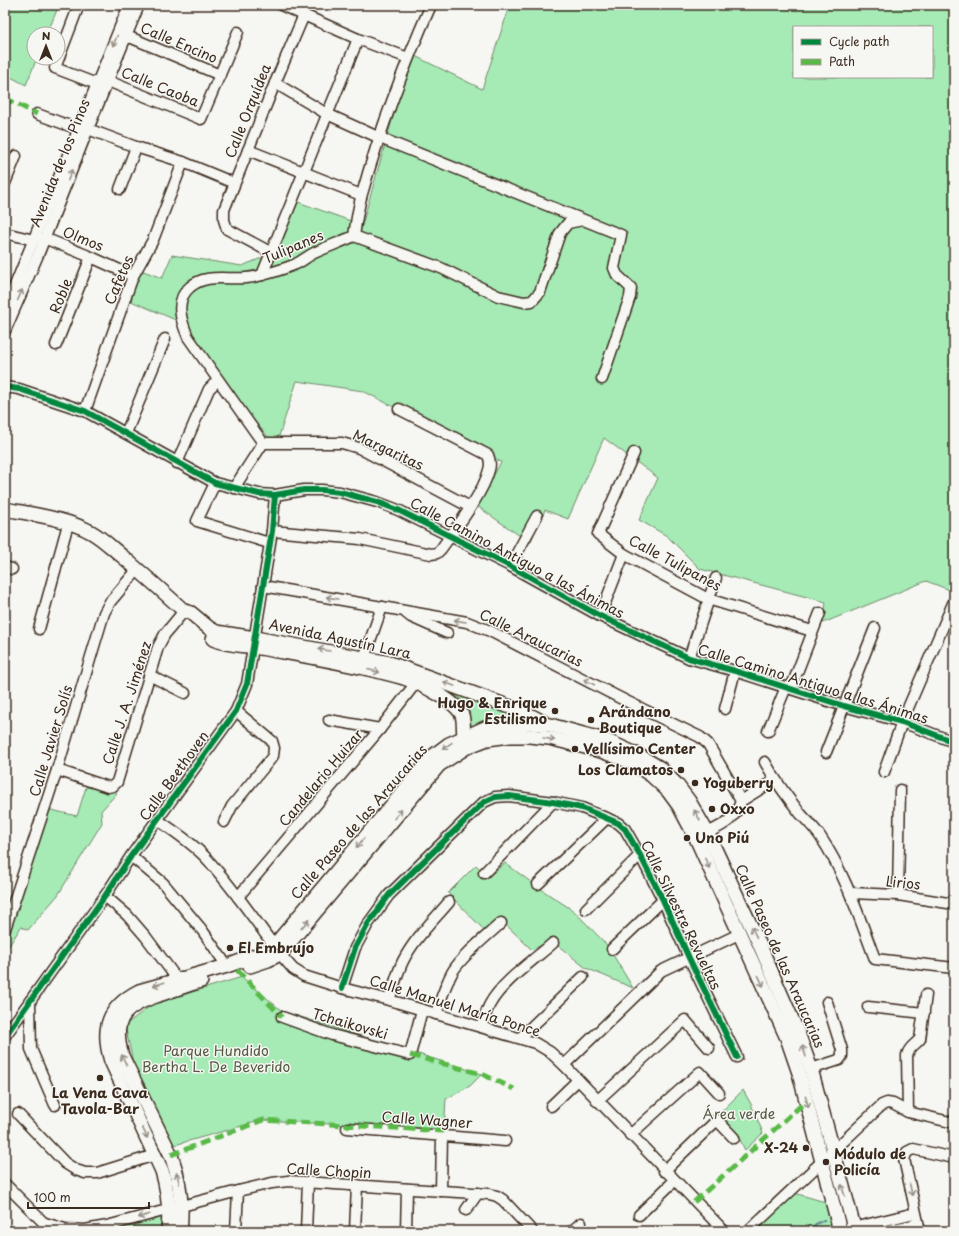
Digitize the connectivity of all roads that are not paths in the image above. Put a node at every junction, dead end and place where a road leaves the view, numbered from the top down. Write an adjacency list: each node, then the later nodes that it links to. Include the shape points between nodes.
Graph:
1 (79, 5): 13 (street, Calle Caoba, via 55,68)
2 (130, 5): 13 (street, Avenida de los Pinos, one-way to 13)
3 (139, 5): 8 (street, Avenida de los Pinos)
4 (281, 5): 6 (street)
5 (431, 5): 10 (street)
6 (304, 15): 9 (street); 12 (street, Calle Orquídea)
7 (238, 32): 11 (street)
8 (127, 36): 11 (street, Calle Encino); 13 (street, Avenida de los Pinos)
9 (358, 39): 10 (street); 15 (street)
10 (408, 58): 17 (street)
11 (220, 75): 13 (street, Calle Caoba, via 201,119)
12 (275, 83): 15 (street); 19 (street, Calle Orquídea)
13 (103, 84): 16 (street, Avenida de los Pinos)
14 (37, 114): 16 (street)
15 (327, 114): 17 (street); 22 (street)
16 (83, 129): 18 (street); 26 (street, Avenida de los Pinos)
17 (380, 138): 27 (street); 28 (street)
18 (136, 147): 21 (street); 25 (street)
19 (248, 150): 22 (street); 24 (street, Calle Orquídea)
20 (16, 156): 23 (street)
21 (183, 162): 24 (street); 37 (street, Cafetos, via 153,240)
22 (304, 171): 27 (street); 33 (street)
23 (5, 183)
24 (234, 183): 33 (street, Calle Orquídea, via 224,210 227,229)
25 (120, 189)
26 (58, 193): 31 (street, Avenida de los Pinos); 32 (street, Avenida de los Pinos)
27 (362, 195): 30 (street)
28 (583, 220): 30 (street, via 568,223 560,233 540,292 532,300 524,302 498,296 441,268); 42 (street, via 622,235 614,268 617,275 631,288)
29 (5, 233): 32 (street)
30 (354, 236): 36 (street, Tulipanes, via 313,253 296,264)
31 (44, 238): 34 (street, Avenida de los Pinos); 35 (street, Olmos)
32 (34, 240): 34 (street, Avenida de los Pinos)
33 (270, 252): 36 (street)
34 (33, 254): 38 (street, Avenida de los Pinos); 39 (street, Avenida de los Pinos, one-way to 34)
35 (91, 257): 37 (street, Olmos); 41 (street, Roble)
36 (262, 275): 43 (street, Tulipanes, via 246,278 210,278 199,281 183,296 180,309 182,324)
37 (133, 276): 46 (street, Cafetos)
38 (5, 310)
39 (5, 331)
40 (165, 339): 47 (street)
41 (56, 345)
42 (602, 379)
43 (218, 380): 48 (street, Tulipanes); 50 (street, via 209,389)
44 (5, 387): 46 (street, Calle Camino Antiguo a las Ánimas, via 19,389)
45 (399, 410): 54 (street, via 488,455 490,470)
46 (85, 411): 47 (street, Calle Camino Antiguo a las Ánimas)
47 (126, 433): 50 (street, Calle Camino Antiguo a las Ánimas)
48 (263, 443): 52 (street); 54 (street, Margaritas, via 342,443 359,448)
49 (634, 453): 61 (street, Calle Tulipanes, via 598,534)
50 (178, 463): 51 (street, Calle Camino Antiguo a las Ánimas)
51 (215, 483): 52 (street, Calle Camino Antiguo a las Ánimas); 60 (street, via 197,521)
52 (234, 488): 53 (street, Calle Camino Antiguo a las Ánimas)
53 (275, 495): 58 (street, Calle Beethoven); 59 (street, Calle Camino Antiguo a las Ánimas, via 304,490 340,492 398,510)
54 (470, 507): 59 (street)
55 (5, 509): 57 (main road, Avenida Agustín Lara)
56 (537, 516): 62 (street)
57 (68, 524): 63 (main road, Avenida Agustín Lara, via 101,538); 74 (street)
58 (272, 531): 59 (street, via 360,540 431,554 437,553); 60 (street, Calle Beethoven)
59 (450, 536): 62 (street, Calle Camino Antiguo a las Ánimas)
60 (269, 543): 65 (street, Calle Beethoven)
61 (624, 554): 66 (street, Calle Tulipanes); 72 (street)
62 (510, 566): 72 (street, Calle Camino Antiguo a las Ánimas)
63 (138, 569): 69 (main road, Avenida Agustín Lara); 97 (street, Calle Javier Solís, via 104,613)
64 (716, 578): 66 (street)
65 (263, 586): 68 (street, Calle Araucarias, one-way to 65); 77 (street, Calle Beethoven)
66 (708, 599): 75 (street, Calle Tulipanes); 79 (street)
67 (954, 601): 89 (street)
68 (382, 607): 70 (street, Calle Araucarias); 78 (street)
69 (184, 611): 77 (main road, Avenida Agustín Lara, via 191,613 216,632); 81 (street, Calle J. A. Jiménez, via 165,634)
70 (404, 611): 76 (street, via 411,618); 102 (street, Calle Araucarias, one-way to 70, via 708,744 700,737 490,630 467,622)
71 (820, 613): 75 (street)
72 (600, 616): 79 (street, Calle Camino Antiguo a las Ánimas)
73 (875, 628): 85 (street)
74 (39, 629)
75 (812, 631): 83 (street)
76 (447, 634)
77 (254, 642): 78 (main road, Avenida Agustín Lara, one-way to 77); 82 (main road, Avenida Agustín Lara, one-way to 82, via 404,679); 87 (street, Calle Beethoven, via 247,684)
78 (364, 658): 82 (main road, Avenida Agustín Lara, via 390,663)
79 (689, 658): 80 (street, Calle Camino Antiguo a las Ánimas)
80 (734, 671): 83 (street, Calle Camino Antiguo a las Ánimas); 86 (street)
81 (149, 675): 84 (street); 97 (street, Calle J. A. Jiménez, via 117,782 108,787)
82 (419, 679): 90 (main road, Avenida Agustín Lara, one-way to 82, via 524,712); 91 (street, Candelario Huizar); 93 (main road, Avenida Agustín Lara, via 454,705 462,715)
83 (788, 688): 85 (street, Calle Camino Antiguo a las Ánimas); 92 (street)
84 (185, 694)
85 (844, 706): 89 (street, Calle Camino Antiguo a las Ánimas); 95 (street)
86 (725, 709)
87 (236, 711): 105 (street, Calle Beethoven); 106 (street, via 272,741 274,748 273,756 232,806)
88 (329, 720): 91 (street)
89 (902, 722): 94 (street, Calle Camino Antiguo a las Ánimas); 98 (street)
90 (550, 725): 93 (main road, Calle Paseo de las Araucarias, via 509,724 485,728); 107 (main road, Calle Paseo de las Araucarias, one-way to 90, via 689,801 660,768 605,740)
91 (380, 729): 115 (street, Candelario Huizar)
92 (768, 731)
93 (464, 736): 101 (main road, Calle Paseo de las Araucarias, one-way to 101, via 433,756)
94 (954, 740)
95 (826, 752)
96 (765, 762): 99 (street)
97 (57, 770): 121 (street, Calle Javier Solís)
98 (884, 772)
99 (775, 780): 102 (street); 112 (street, via 819,834 836,862)
100 (900, 790): 113 (street)
101 (408, 793): 107 (main road, Calle Paseo de las Araucarias, one-way to 107, via 439,765 467,747 487,739 510,736 549,738 601,751 633,764 652,776 668,791); 125 (main road, Calle Paseo de las Araucarias)
102 (741, 801): 107 (street, via 738,812 731,820)
103 (553, 802): 104 (street, Calle Silvestre Revueltas, via 582,808); 110 (street); 131 (street, Calle Silvestre Revueltas, via 509,796 495,797 484,802 389,895 368,924 355,948)
104 (607, 818): 108 (street, Calle Silvestre Revueltas, via 625,829); 111 (street)
105 (158, 820): 109 (street, Calle Beethoven); 115 (street, Calle Manuel María Ponce, via 196,848)
106 (224, 822)
107 (702, 835): 122 (main road, Calle Paseo de las Araucarias, one-way to 122); 133 (main road, Calle Paseo de las Araucarias, one-way to 107, via 758,941)
108 (640, 855): 116 (street, Calle Silvestre Revueltas); 119 (street)
109 (131, 856): 114 (street, Calle Beethoven); 127 (street, via 164,883)
110 (484, 873)
111 (538, 884)
112 (850, 893): 113 (street, Lirios); 128 (street, via 875,959)
113 (898, 895): 118 (street, Lirios)
114 (105, 896): 130 (street, via 146,937); 135 (street, Calle Beethoven)
115 (238, 897): 125 (street, Calle Manuel María Ponce)
116 (663, 900): 124 (street); 126 (street, Calle Silvestre Revueltas)
117 (449, 902): 134 (street, via 409,950)
118 (954, 904)
119 (586, 909)
120 (501, 923): 140 (street, via 454,970 446,984)
121 (5, 929)
122 (739, 934): 126 (street); 133 (main road, Calle Paseo de las Araucarias, one-way to 133)
123 (553, 943): 142 (street, via 504,985 489,1005)
124 (612, 949)
125 (277, 950): 127 (main road, Calle Paseo de las Araucarias); 131 (street, Calle Manuel María Ponce, via 293,969 304,976); 175 (main road, Calle Paseo de las Araucarias, one-way to 125, via 180,1187 171,1155 122,1056 118,1043 121,1020 128,1009 141,1001 268,960)
126 (689, 958): 146 (street, Calle Silvestre Revueltas); 147 (street, via 661,971)
127 (227, 966): 130 (main road, Calle Paseo de las Araucarias)
128 (954, 968)
129 (583, 977): 144 (street)
130 (177, 979): 163 (main road, Calle Paseo de las Araucarias, one-way to 163, via 127,997 117,1006 106,1032 106,1046 111,1060)
131 (342, 988): 134 (street, Calle Manuel María Ponce)
132 (926, 995): 139 (street)
133 (776, 998): 148 (main road, Calle Paseo de las Araucarias, one-way to 133, via 798,1033); 165 (main road, Calle Paseo de las Araucarias, one-way to 165)
134 (390, 1000): 138 (street, Calle Manuel María Ponce)
135 (30, 1001): 143 (street, Calle Beethoven); 152 (street, via 32,1049)
136 (827, 1002): 148 (street, via 842,1056 839,1060)
137 (868, 1007): 139 (street)
138 (422, 1010): 140 (street, Calle Manuel María Ponce); 141 (street, Tchaikovski, via 410,1055 332,1035)
139 (924, 1013): 154 (street, via 920,1039 908,1049 906,1055)
140 (436, 1014): 142 (street, Calle Manuel María Ponce)
141 (282, 1017)
142 (481, 1027): 144 (street, Calle Manuel María Ponce)
143 (5, 1036)
144 (520, 1038): 147 (street, Calle Manuel María Ponce, via 543,1046)
145 (709, 1048): 151 (street, via 685,1020)
146 (737, 1057)
147 (564, 1065): 149 (street, Calle Manuel María Ponce)
148 (810, 1069): 162 (main road, Calle Paseo de las Araucarias)
149 (578, 1080): 151 (street, Calle Manuel María Ponce); 153 (street)
150 (719, 1093): 159 (street, via 700,1072)
151 (597, 1101): 159 (street, Calle Manuel María Ponce)
152 (55, 1105)
153 (551, 1106)
154 (908, 1112): 156 (street); 162 (street, via 893,1104 882,1105)
155 (18, 1114): 163 (street, via 65,1163 80,1172 97,1173)
156 (954, 1123)
157 (347, 1128): 158 (street, Calle Wagner)
158 (442, 1135): 161 (street, Calle Wagner); 173 (street)
159 (630, 1135): 166 (street, Calle Manuel María Ponce)
160 (734, 1138): 166 (street, via 717,1120)
161 (505, 1141)
162 (833, 1151): 165 (street); 182 (main road, Calle Paseo de las Araucarias, one-way to 162)
163 (155, 1155): 175 (main road, Calle Paseo de las Araucarias)
164 (954, 1158): 177 (street, one-way to 177, via 913,1149 907,1152 904,1159)
165 (822, 1162): 193 (street); 194 (main road, Calle Paseo de las Araucarias)
166 (664, 1171): 167 (street, Calle Manuel María Ponce)
167 (674, 1181): 178 (street); 192 (street, Calle Manuel María Ponce)
168 (308, 1182): 170 (street, Calle Chopin); 172 (street, Calle Chopin, via 280,1182); 187 (street)
169 (5, 1184): 179 (street)
170 (357, 1185): 171 (street, Calle Chopin); 188 (street)
171 (407, 1189): 173 (street, Calle Chopin); 189 (street)
172 (238, 1191): 175 (street, Calle Chopin); 186 (street)
173 (441, 1192): 174 (street, Calle Chopin)
174 (478, 1193): 176 (street); 190 (street, Calle Chopin, via 497,1196)
175 (175, 1208): 179 (street, Calle Chopin, one-way to 179, via 85,1230 65,1229); 184 (main road, Calle Paseo de las Araucarias); 185 (main road, Calle Paseo de las Araucarias)
176 (466, 1210)
177 (915, 1214): 181 (street); 182 (street)
178 (639, 1215)
179 (45, 1223): 183 (street)
180 (581, 1223): 191 (street)
181 (919, 1228): 195 (street)
182 (854, 1229): 194 (street)
183 (52, 1231)
184 (168, 1231)
185 (180, 1231)
186 (236, 1231)
187 (306, 1231)
188 (355, 1231)
189 (406, 1231)
190 (532, 1231)
191 (572, 1231)
192 (724, 1231)
193 (748, 1231)
194 (840, 1231)
195 (885, 1231)

